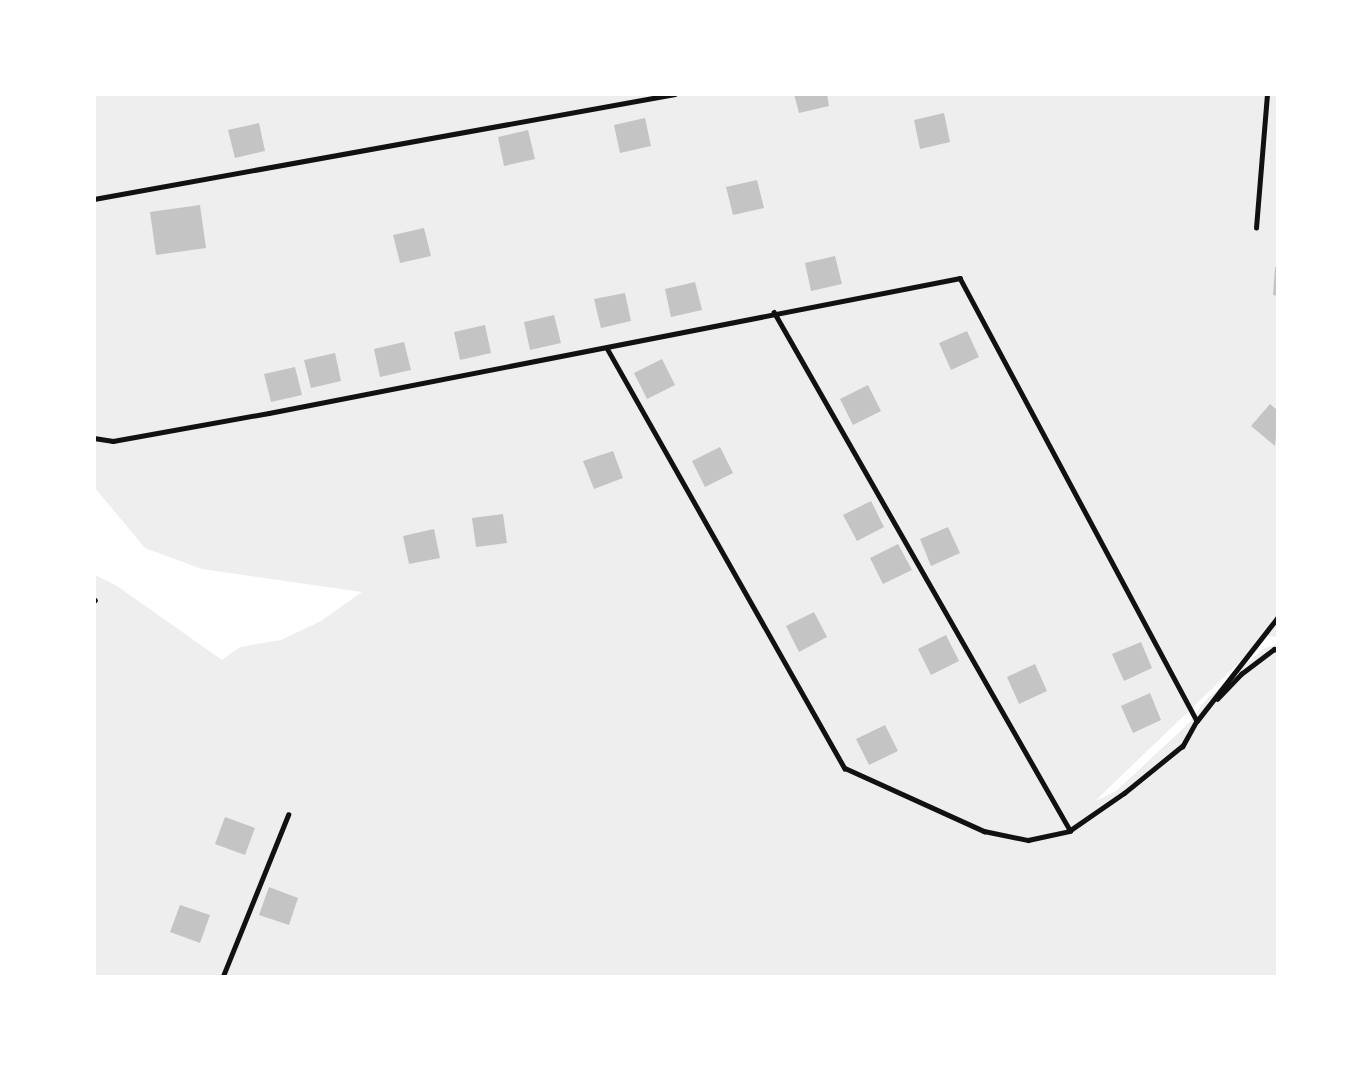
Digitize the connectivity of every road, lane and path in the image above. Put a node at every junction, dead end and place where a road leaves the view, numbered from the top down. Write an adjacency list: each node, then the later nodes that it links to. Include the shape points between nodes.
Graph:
1 (675, 94): 3 (lane)
2 (1267, 94): 4 (lane)
3 (94, 200)
4 (1256, 228)
5 (774, 313): 6 (lane); 10 (lane, via 960,278); 12 (lane)
6 (607, 348): 7 (lane, via 113,441); 12 (lane, via 845,768 984,831 1029,840)
7 (94, 438)
8 (1278, 617): 10 (lane)
9 (1278, 650): 10 (lane, via 1274,649 1241,674)
10 (1197, 721): 12 (lane, via 1183,746)
11 (288, 815): 13 (lane)
12 (1070, 831)
13 (223, 976)

